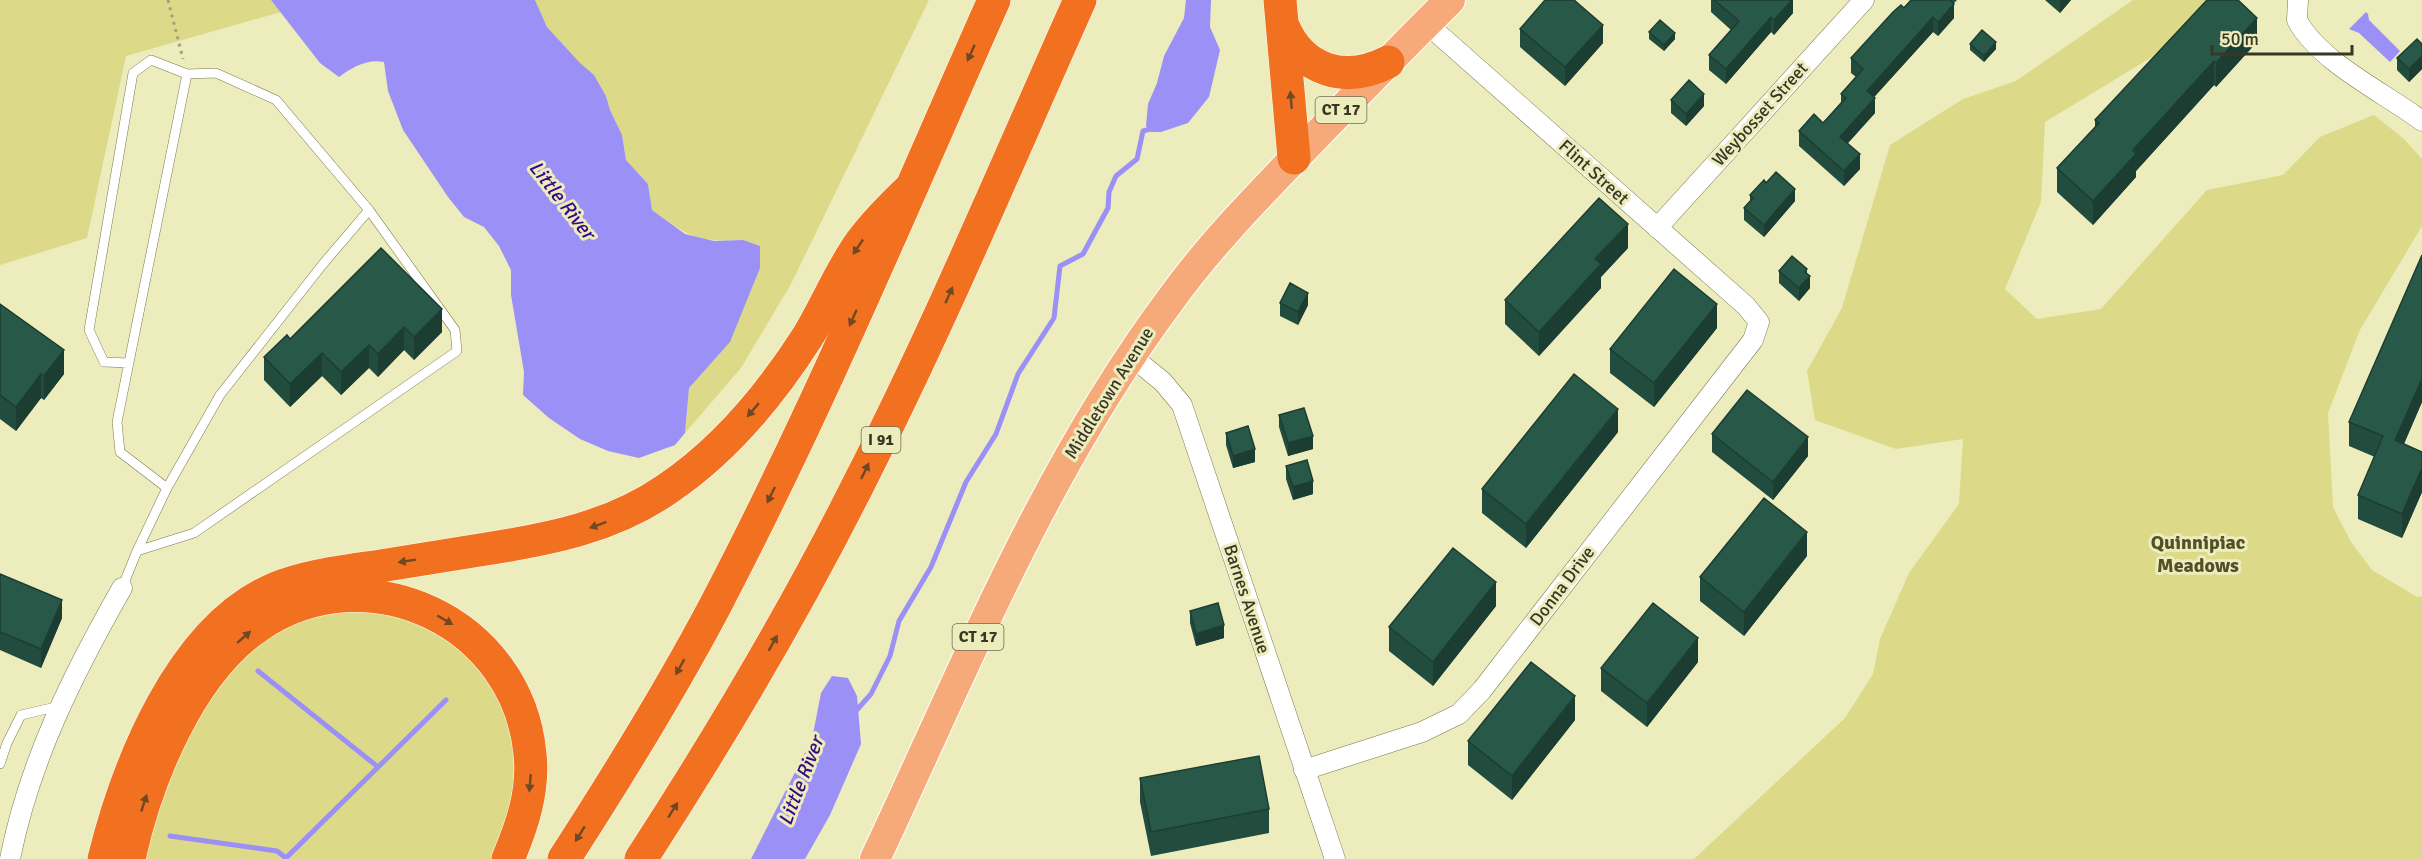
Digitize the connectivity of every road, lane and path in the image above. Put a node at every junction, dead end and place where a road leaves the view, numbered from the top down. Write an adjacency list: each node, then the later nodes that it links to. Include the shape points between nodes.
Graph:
1 (168, 0): 10 (path)
2 (994, 0): 13 (highway, one-way to 13)
3 (1080, 0): 30 (highway, I 91, one-way to 3, via 736,707 859,484 936,323)
4 (1450, 0): 8 (main road, Middletown Avenue / CT 17)
5 (1863, 0): 15 (street, Weybosset Street)
6 (2298, 0): 11 (street, via 2297,20 2319,45 2349,71)
7 (1281, 12): 9 (highway, via 1299,52 1324,68 1356,72); 12 (highway, one-way to 7)
8 (1426, 23): 9 (main road, Middletown Avenue / CT 17); 15 (street, Flint Street)
9 (1388, 62): 12 (main road, Middletown Avenue / CT 17)
10 (187, 74): 14 (lane, via 216,73 276,100); 18 (lane); 18 (lane, via 151,60 134,74 89,330 104,362)
11 (2422, 121)
12 (1294, 158): 17 (main road, Middletown Avenue / CT 17, via 1191,272)
13 (911, 188): 26 (highway, one-way to 26, via 860,243 808,336 756,408 717,450 665,491 629,512 583,530 311,578 264,594 231,616 187,666 154,720 127,782); 29 (highway, one-way to 29, via 811,410 714,607)
14 (369, 210): 19 (lane, via 220,395); 20 (lane, via 455,330 457,351 194,533)
15 (1657, 228): 16 (street, Flint Street)
16 (1759, 322): 24 (street, Donna Drive, via 1754,340 1460,714 1422,732)
17 (1131, 356): 24 (street, Barnes Avenue, via 1163,382 1182,405); 31 (main road, Middletown Avenue / CT 17, via 1077,442 1028,534)
18 (129, 363): 19 (lane, via 117,422 120,452)
19 (167, 488): 20 (lane)
20 (136, 551): 21 (lane)
21 (122, 588): 22 (street)
22 (60, 706): 23 (lane, via 21,715); 25 (street, via 26,796)
23 (0, 764)
24 (1304, 770): 32 (street, Barnes Avenue)
25 (10, 859)
26 (104, 859)
27 (129, 859): 28 (highway, one-way to 28, via 147,795 170,739 226,654 247,634 281,613 320,599 352,595 395,600 440,616 479,645 508,683 527,732 531,768 526,809)
28 (508, 859)
29 (564, 859)
30 (641, 859)
31 (875, 859)
32 (1335, 859)

